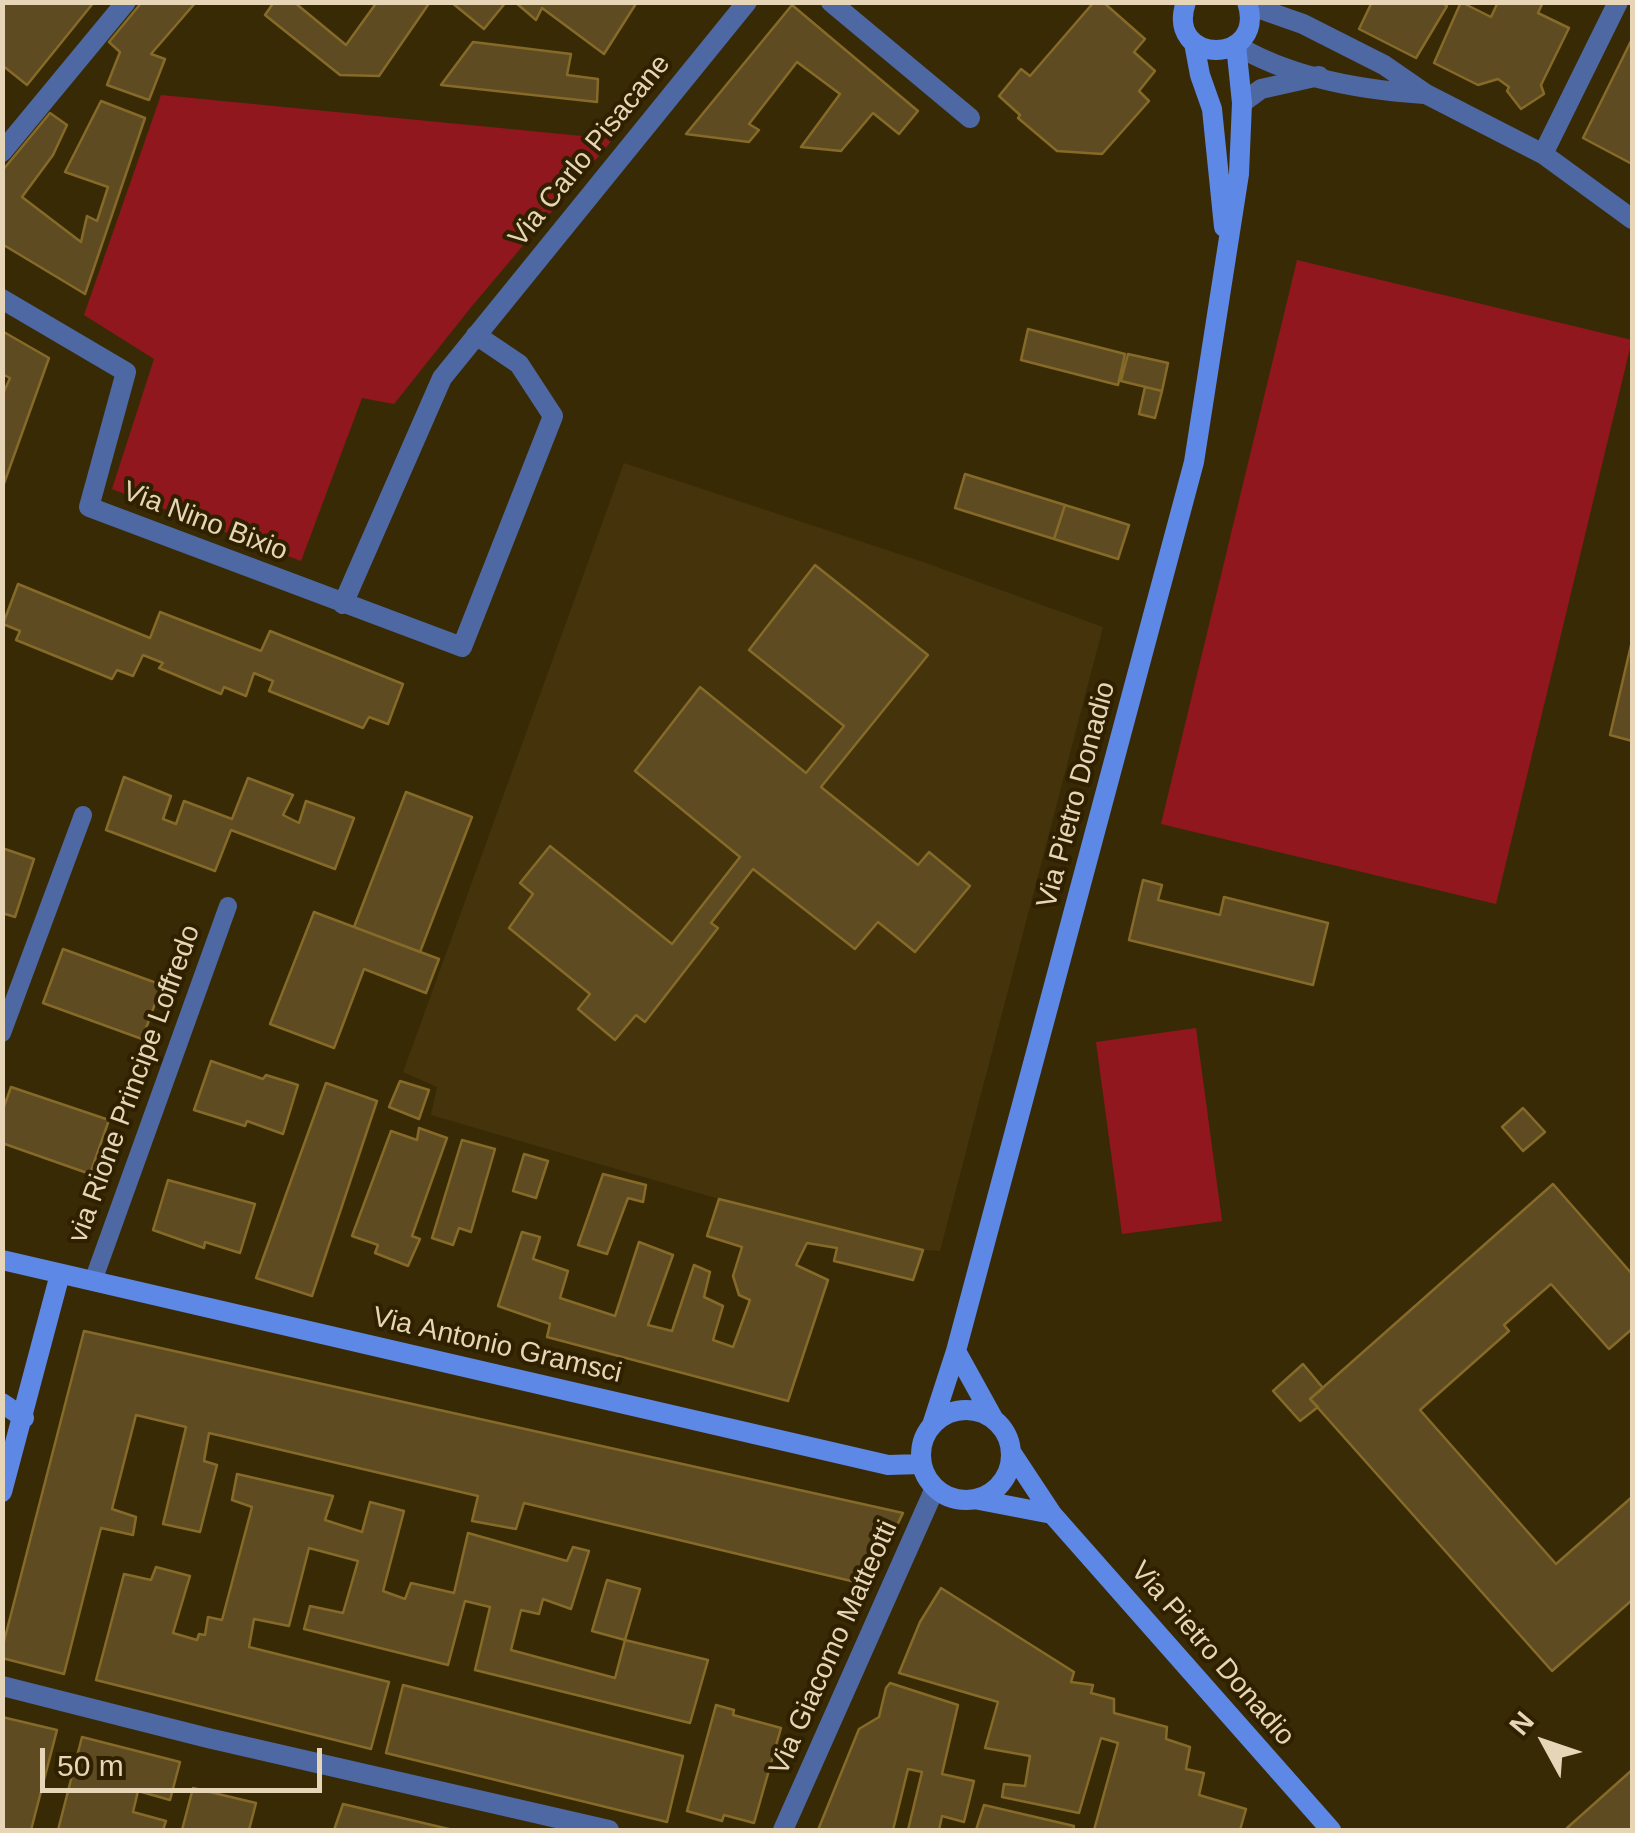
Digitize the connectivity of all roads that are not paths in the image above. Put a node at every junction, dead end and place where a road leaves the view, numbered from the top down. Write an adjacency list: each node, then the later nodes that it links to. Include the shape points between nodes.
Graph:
1 (126, 2): 14 (street)
2 (747, 2): 19 (street, Via Carlo Pisacane)
3 (831, 2): 13 (street)
4 (1171, 2): 8 (main road)
5 (1186, 2): 8 (main road, via 1182,17)
6 (1618, 2): 15 (street)
7 (1248, 4): 9 (main road, via 1249,27); 11 (street, via 1303,24)
8 (1189, 36): 9 (main road, via 1215,51); 17 (main road, Via Pietro Donadio, via 1212,109)
9 (1236, 45): 10 (street, via 1261,60); 12 (main road, Via Pietro Donadio)
10 (1319, 76): 11 (street); 12 (street, via 1261,89)
11 (1426, 94): 15 (street)
12 (1242, 103): 17 (main road, Via Pietro Donadio, via 1240,174)
13 (970, 118)
14 (2, 152)
15 (1543, 154): 16 (street)
16 (1632, 219)
17 (1227, 248): 27 (main road, Via Pietro Donadio, via 1194,462)
18 (2, 299): 20 (street, Via Nino Bixio, via 126,372 89,507)
19 (476, 335): 20 (street, Via Carlo Pisacane, via 442,378); 20 (street, via 519,364 553,416 462,647)
20 (342, 604)
21 (83, 814): 23 (lane)
22 (228, 906): 26 (lane, via Rione Principe Loffredo)
23 (2, 1033)
24 (2, 1260): 25 (main road, Via Antonio Gramsci)
25 (60, 1274): 26 (main road, Via Antonio Gramsci); 29 (main road)
26 (93, 1280): 33 (main road, Via Antonio Gramsci, via 888,1465)
27 (956, 1351): 30 (main road, Via Pietro Donadio); 31 (main road, Via Pietro Donadio)
28 (2, 1402): 29 (main road)
29 (24, 1418): 35 (main road)
30 (992, 1418): 31 (main road, via 968,1410); 32 (main road, Via Pietro Donadio)
31 (932, 1425): 33 (main road, Via Pietro Donadio)
32 (1011, 1452): 36 (main road, via 998,1488); 37 (main road, Via Pietro Donadio)
33 (922, 1464): 34 (main road)
34 (935, 1488): 36 (main road); 40 (street, Via Giacomo Matteotti)
35 (2, 1492)
36 (974, 1500): 37 (main road)
37 (1052, 1514): 41 (main road, Via Pietro Donadio)
38 (2, 1686): 39 (street)
39 (609, 1830)
40 (783, 1830)
41 (1331, 1830)

